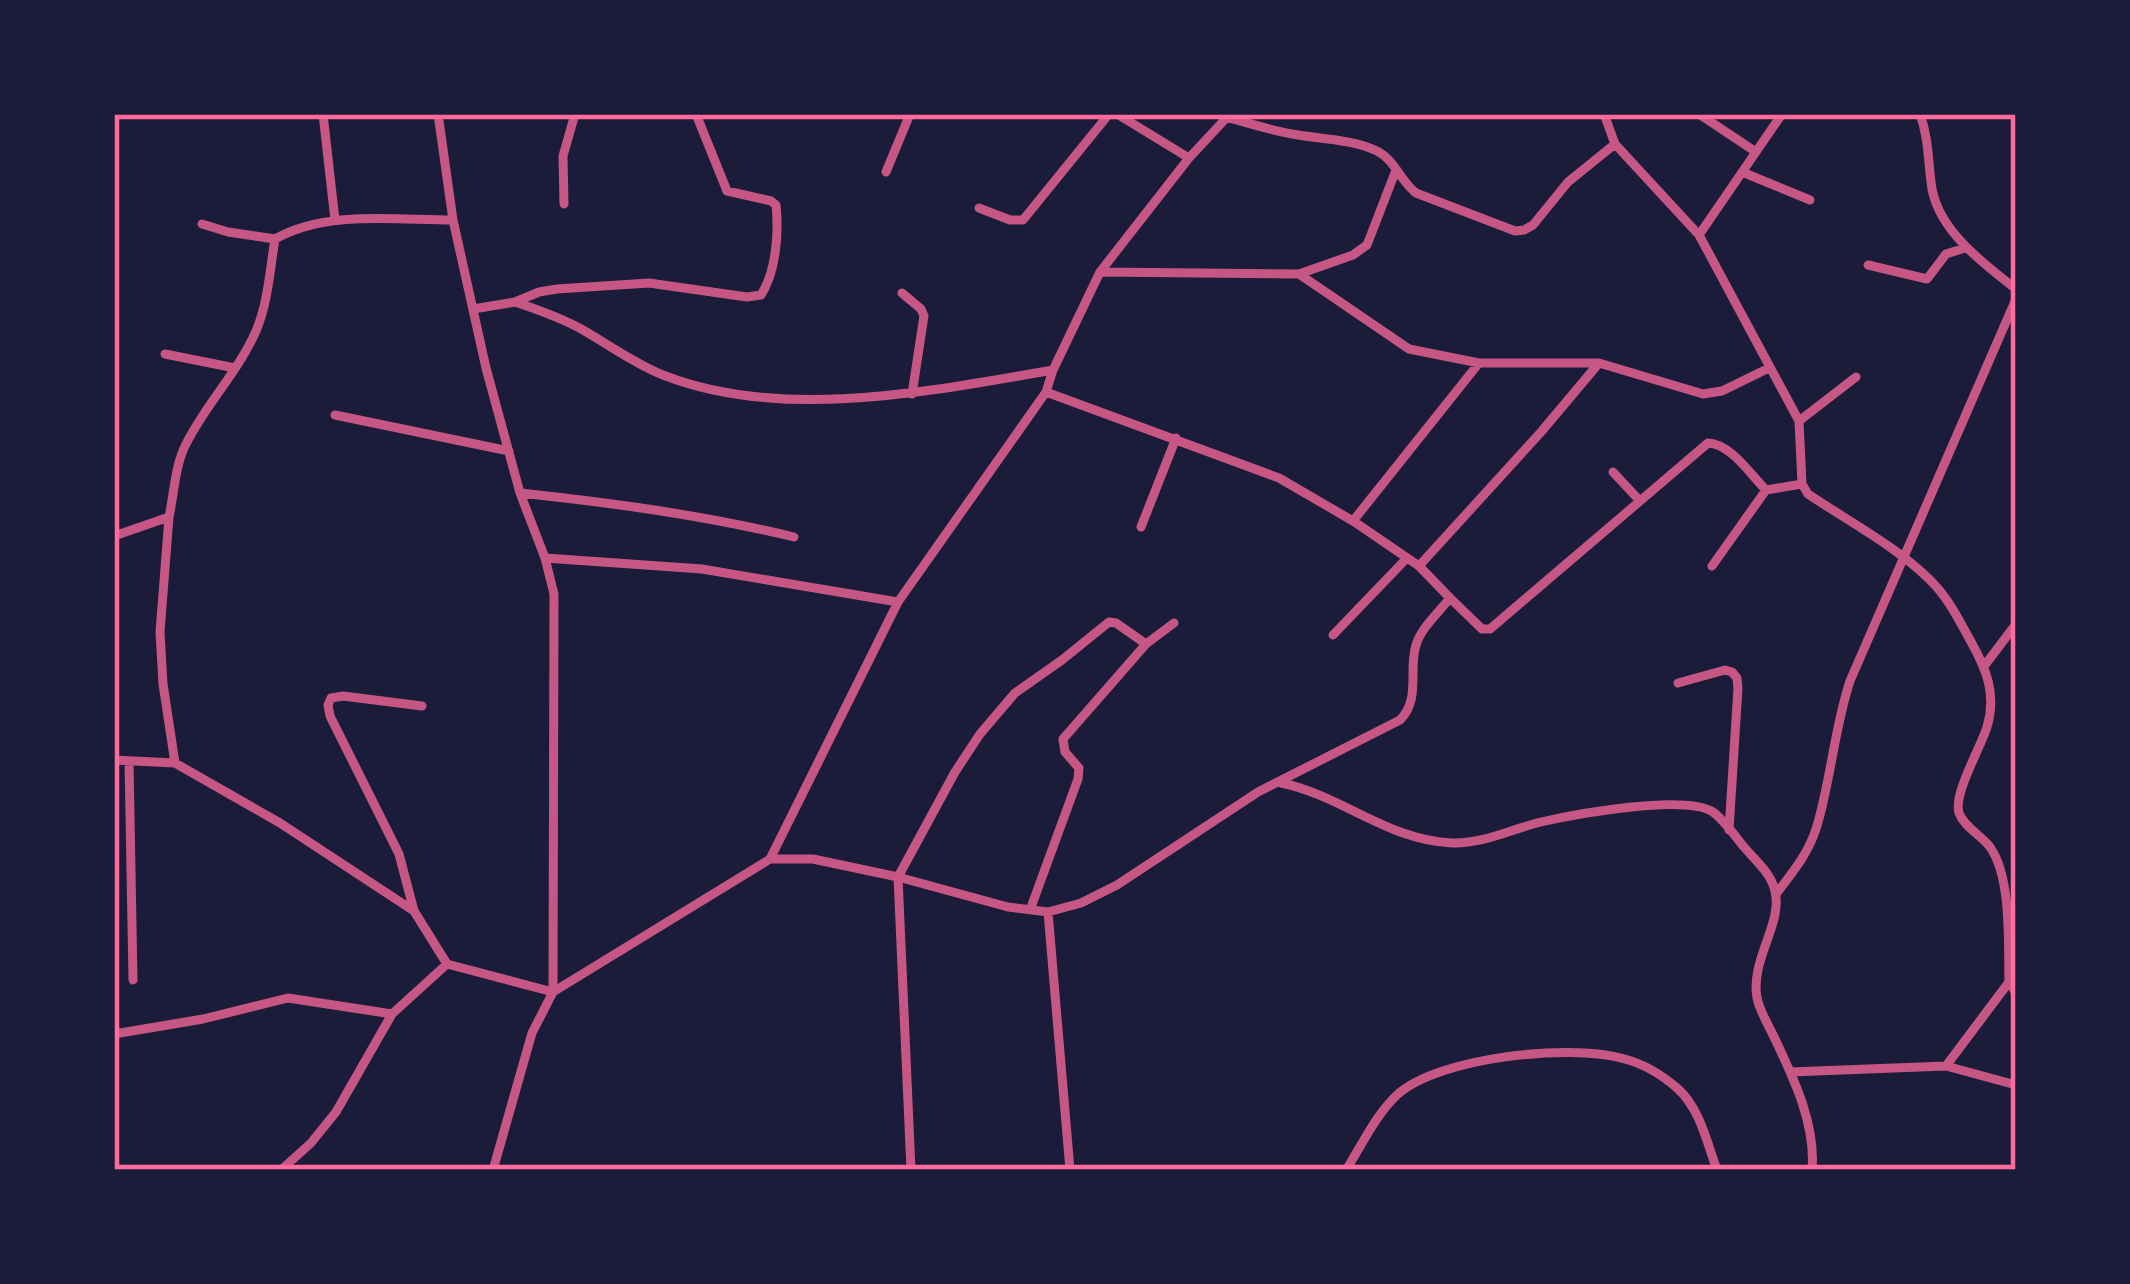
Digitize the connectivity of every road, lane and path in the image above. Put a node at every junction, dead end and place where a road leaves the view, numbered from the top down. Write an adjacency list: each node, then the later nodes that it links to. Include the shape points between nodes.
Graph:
1 (323, 114): 21 (street)
2 (438, 114): 22 (street)
3 (575, 114): 19 (street, via 563,156)
4 (696, 114): 33 (street, via 727,191 776,205 773,262 761,296 649,284 557,289)
5 (910, 114): 16 (street)
6 (1113, 114): 14 (street); 20 (street, via 1023,220)
7 (1604, 114): 12 (street)
8 (1699, 114): 13 (street)
9 (1782, 114): 13 (street)
10 (1920, 114): 26 (street, via 1936,204)
11 (1228, 116): 14 (street); 15 (street, via 1377,152)
12 (1616, 144): 15 (street, via 1568,182 1533,225 1515,231 1416,193); 24 (street)
13 (1756, 152): 17 (street)
14 (1189, 158): 28 (street)
15 (1396, 170): 29 (street, via 1367,245)
16 (886, 172)
17 (1742, 172): 18 (street); 24 (street)
18 (1810, 200)
19 (564, 204)
20 (979, 208)
21 (335, 220): 22 (street); 25 (street)
22 (453, 220): 34 (street)
23 (202, 224): 25 (street)
24 (1700, 235): 39 (street)
25 (275, 239): 38 (street, via 265,301)
26 (1965, 248): 27 (street, via 1946,254 1927,279); 30 (street)
27 (1868, 265)
28 (1100, 272): 29 (street); 40 (street)
29 (1299, 274): 37 (street, via 1409,350)
30 (2016, 289)
31 (902, 293): 43 (street, via 924,316)
32 (2016, 299): 60 (street)
33 (515, 302): 34 (street); 43 (street, via 710,392 783,400)
34 (473, 309): 47 (street)
35 (164, 354): 38 (street)
36 (1599, 362): 37 (street); 39 (street, via 1703,394); 61 (street)
37 (1479, 363): 54 (street)
38 (235, 368): 53 (street, via 187,441)
39 (1769, 368): 45 (street)
40 (1053, 370): 42 (street); 43 (street)
41 (1856, 377): 45 (street)
42 (1046, 392): 46 (street); 64 (street)
43 (912, 394)
44 (335, 416): 47 (street)
45 (1799, 421): 49 (street)
46 (1176, 438): 54 (street, via 1279,478); 55 (street)
47 (509, 451): 51 (street)
48 (1613, 472): 52 (street)
49 (1802, 484): 50 (street); 60 (street)
50 (1766, 490): 52 (street, via 1717,442); 62 (street)
51 (520, 493): 57 (street); 58 (street)
52 (1640, 501): 63 (street, via 1490,628)
53 (169, 517): 56 (street); 74 (street, via 160,632)
54 (1353, 521): 59 (street)
55 (1141, 527)
56 (114, 536)
57 (794, 537)
58 (545, 558): 64 (street, via 702,569); 89 (street, via 556,630)
59 (1407, 558): 61 (street); 67 (street)
60 (1904, 558): 69 (street, via 1948,600); 81 (street, via 1850,681 1816,830)
61 (1419, 566): 63 (street)
62 (1712, 566)
63 (1450, 598): 75 (street, via 1418,638 1409,710 1400,720)
64 (898, 602): 78 (street)
65 (1174, 623): 68 (street)
66 (2016, 624): 69 (street)
67 (1333, 635)
68 (1146, 644): 80 (street, via 1109,622 1015,694 955,772); 82 (street, via 1063,739 1078,779)
69 (1985, 665): 85 (street, via 1990,715 1958,810 1999,865)
70 (1678, 682): 76 (street, via 1725,670 1737,678)
71 (422, 706): 83 (street, via 343,696 328,705 399,854)
72 (114, 760): 73 (street)
73 (129, 761): 74 (street); 77 (street)
74 (175, 763): 83 (street)
75 (1281, 783): 76 (street, via 1393,831 1456,843 1645,806 1712,812); 84 (street, via 1117,885)
76 (1729, 830): 81 (street)
77 (129, 859): 79 (street); 87 (street)
78 (770, 859): 80 (street, via 814,859); 89 (street)
79 (114, 861)
80 (898, 877): 82 (street); 97 (street)
81 (1776, 894): 93 (street, via 1755,984)
82 (1030, 910): 84 (street)
83 (414, 911): 86 (street)
84 (1048, 912): 98 (street)
85 (2012, 950): 88 (street)
86 (447, 964): 89 (street); 90 (street)
87 (133, 980)
88 (2013, 988): 92 (street)
89 (553, 992): 96 (street, via 532,1033)
90 (392, 1013): 91 (street, via 288,998); 95 (street, via 336,1112)
91 (114, 1034)
92 (1946, 1066): 93 (street); 94 (street)
93 (1790, 1072): 101 (street, via 1809,1126)
94 (2016, 1085)
95 (281, 1170)
96 (493, 1170)
97 (911, 1170)
98 (1070, 1170)
99 (1346, 1170): 100 (street, via 1398,1094 1427,1076 1500,1058 1582,1053 1650,1068 1680,1090)
100 (1717, 1170)
101 (1812, 1170)

